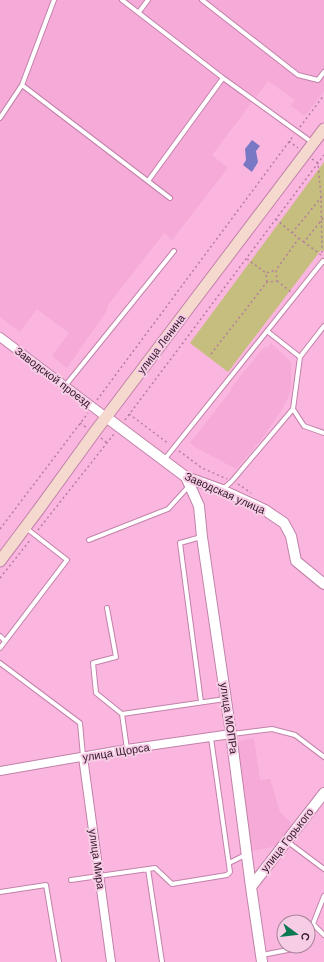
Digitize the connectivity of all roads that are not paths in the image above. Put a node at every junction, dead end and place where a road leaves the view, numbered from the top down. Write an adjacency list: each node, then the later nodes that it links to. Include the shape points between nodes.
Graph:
1 (54, 0): 8 (lane)
2 (122, 0): 5 (lane)
3 (148, 0): 5 (lane)
4 (202, 0): 6 (lane, via 298,75 318,80)
5 (139, 12): 7 (lane)
6 (324, 72)
7 (223, 78): 11 (lane); 12 (lane)
8 (22, 84): 9 (lane); 12 (lane)
9 (0, 118)
10 (324, 129): 11 (main road, улица Ленина)
11 (313, 144): 22 (main road, улица Ленина)
12 (148, 181): 13 (lane)
13 (170, 198)
14 (174, 251): 20 (lane)
15 (323, 261): 17 (lane)
16 (324, 326): 19 (lane)
17 (267, 331): 19 (lane); 24 (lane)
18 (0, 337): 20 (street, Заводской проезд)
19 (300, 357): 21 (lane)
20 (64, 386): 22 (street, Заводской проезд)
21 (293, 409): 23 (lane, via 304,426); 26 (lane)
22 (106, 417): 24 (street, Заводская улица); 27 (main road, улица Ленина)
23 (324, 433)
24 (164, 460): 25 (street, Заводская улица)
25 (188, 481): 26 (street, Заводская улица); 28 (street, улица МОПРа, via 199,506); 29 (lane, via 168,509)
26 (222, 490): 31 (street, Заводская улица, via 265,510 284,523 291,536 296,560)
27 (25, 528): 30 (main road, улица Ленина); 34 (lane, via 66,560)
28 (202, 537): 37 (street, улица МОПРа); 38 (lane, via 180,543)
29 (90, 540)
30 (0, 561)
31 (324, 584)
32 (107, 608): 39 (lane, via 116,657 94,663 96,693)
33 (0, 636): 34 (lane)
34 (6, 640): 35 (lane)
35 (0, 648)
36 (0, 663): 43 (lane, via 80,723)
37 (226, 699): 38 (lane); 40 (street, улица МОПРа)
38 (201, 702): 39 (lane)
39 (122, 714): 42 (lane)
40 (232, 734): 41 (street, улица Щорса); 44 (lane, via 272,729 295,735); 48 (street, улица МОПРа)
41 (211, 738): 42 (street, улица Щорса); 49 (lane)
42 (126, 749): 43 (street, улица Щорса)
43 (83, 757): 45 (street, улица Щорса); 52 (street, улица Мира)
44 (324, 757)
45 (0, 770)
46 (324, 793): 47 (street, улица Горького)
47 (287, 841): 51 (lane); 54 (street, улица Горького)
48 (247, 854): 49 (lane); 54 (street, улица МОПРа)
49 (229, 863): 50 (lane, via 230,872 227,875 172,884 155,868)
50 (148, 869): 52 (lane); 64 (lane)
51 (324, 869)
52 (100, 876): 53 (lane); 63 (street, улица Мира)
53 (71, 880)
54 (251, 887): 61 (street, улица МОПРа)
55 (0, 892): 62 (lane, via 46,885)
56 (324, 896): 57 (lane)
57 (316, 916)
58 (316, 927): 59 (lane)
59 (324, 935)
60 (278, 954): 61 (lane)
61 (262, 959)
62 (59, 962)
63 (112, 962)
64 (162, 962)

